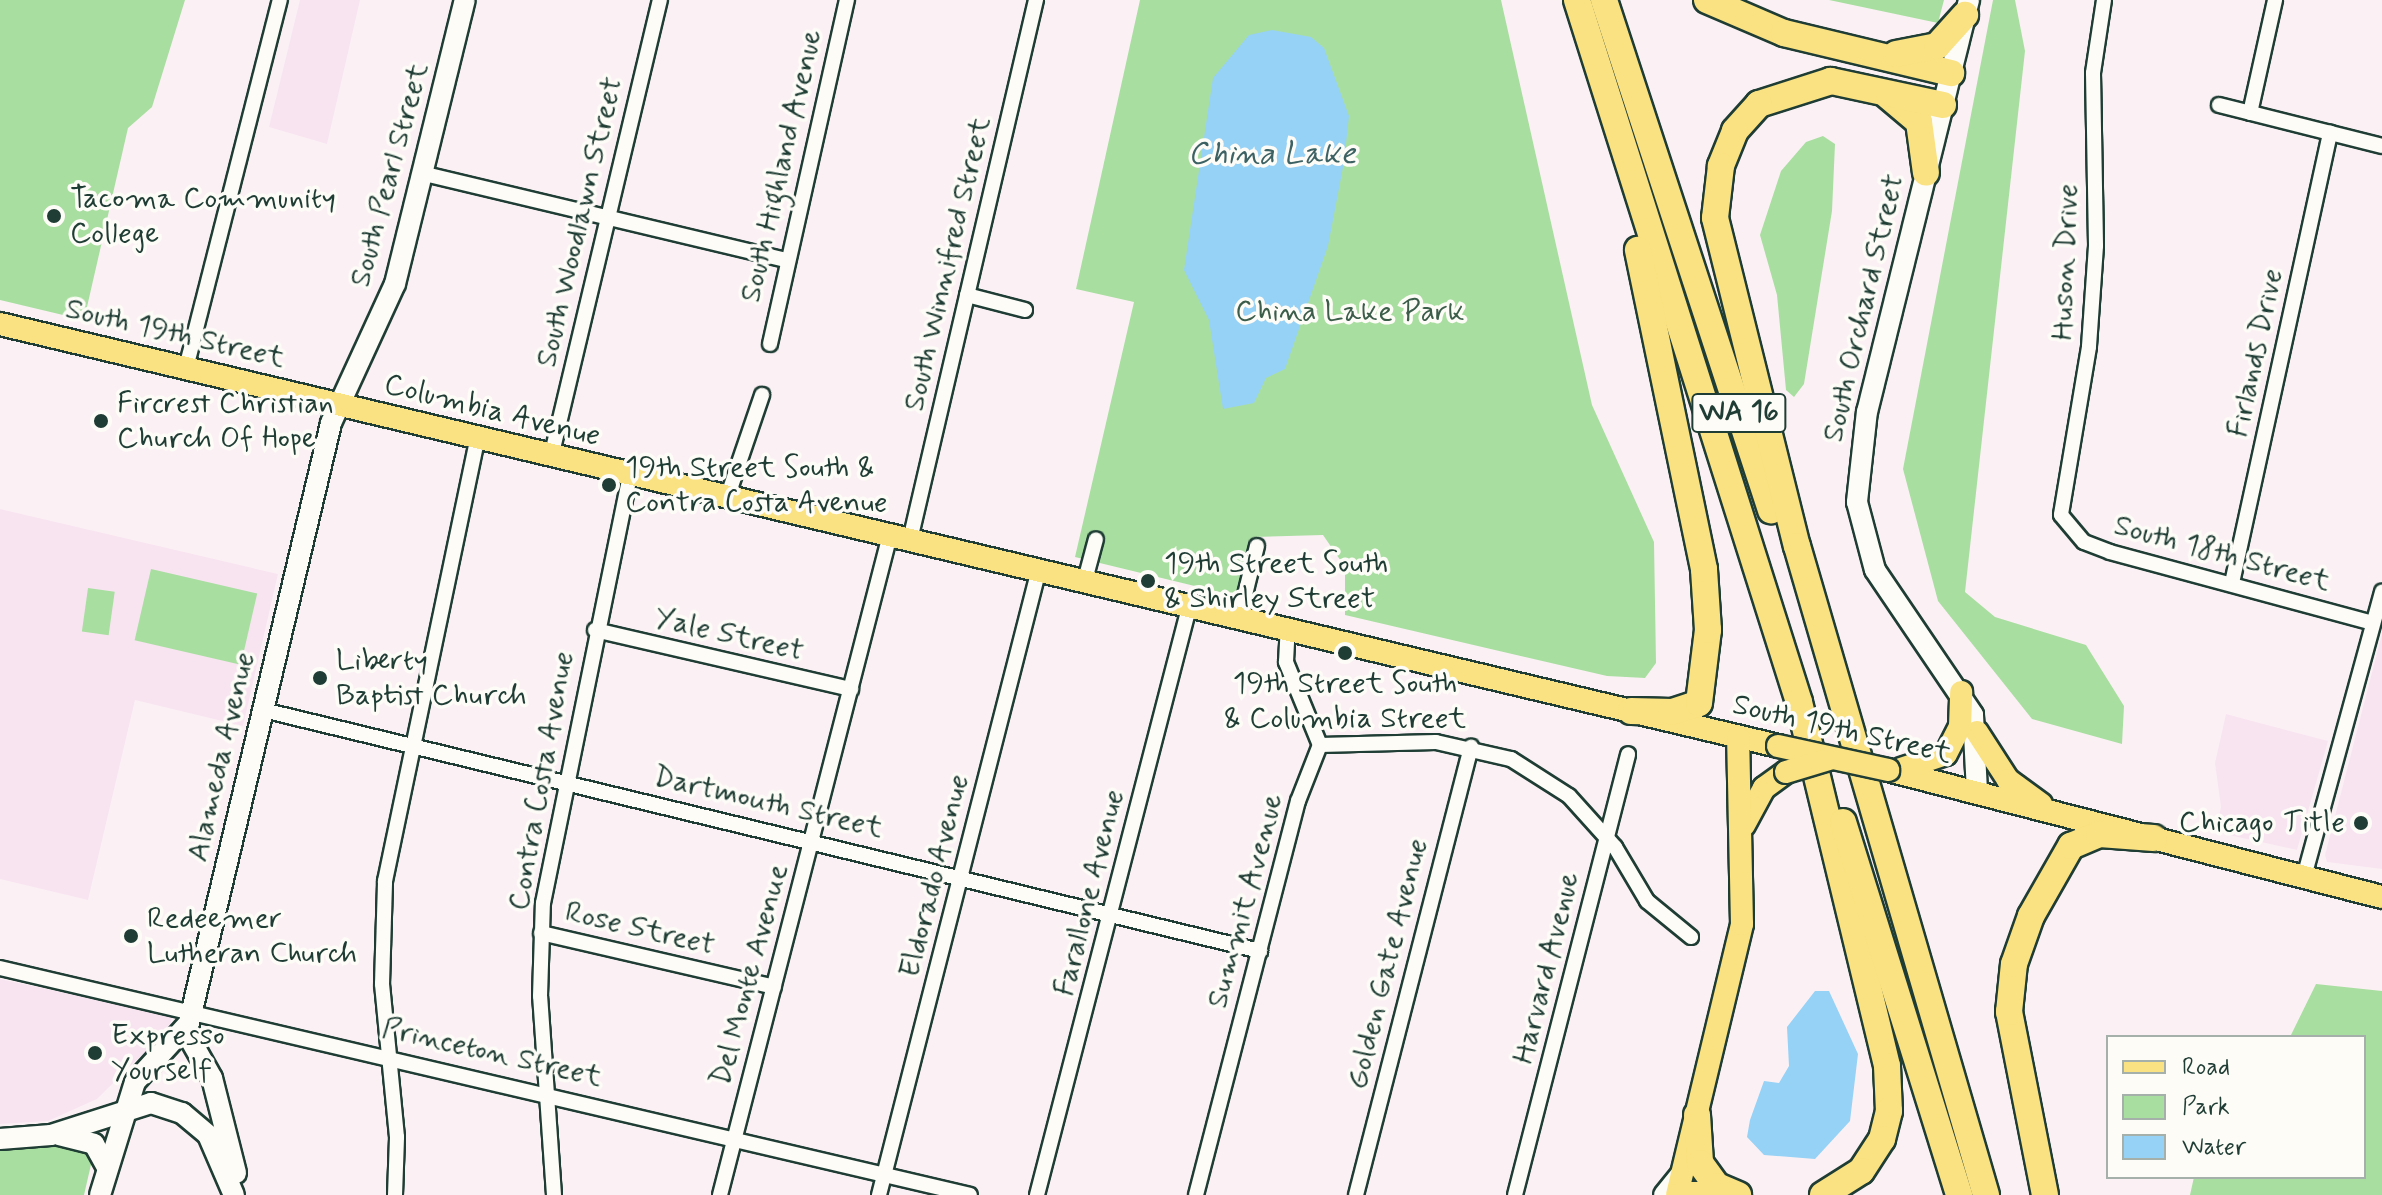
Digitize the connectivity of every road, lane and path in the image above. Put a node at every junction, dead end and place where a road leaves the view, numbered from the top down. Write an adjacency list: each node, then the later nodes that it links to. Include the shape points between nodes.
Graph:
1 (280, 0): 30 (street)
2 (465, 0): 23 (main road, South Pearl Street)
3 (660, 0): 24 (street, South Woodlawn Street)
4 (847, 0): 25 (street, South Highland Avenue)
5 (1036, 0): 26 (street, South Winnifred Street)
6 (1569, 0): 54 (highway, via 1659,325 1704,569 1703,695 1689,709)
7 (1577, 0): 52 (highway, WA 16)
8 (1604, 0): 66 (highway, WA 16)
9 (1688, 0): 14 (highway, via 1756,35 1814,51)
10 (1707, 0): 14 (highway, via 1742,19)
11 (2104, 0): 37 (street, Huson Drive, via 2093,73 2096,233 2089,347 2061,495)
12 (2275, 0): 19 (street)
13 (1967, 7): 14 (highway, via 1937,46); 15 (main road, South Orchard Street)
14 (1866, 52): 15 (highway)
15 (1951, 73): 17 (main road, South Orchard Street)
16 (1870, 87): 17 (highway); 22 (highway, via 1905,104 1919,122); 66 (highway, via 1831,81 1759,104 1735,131 1721,166 1715,218)
17 (1943, 105): 22 (main road, South Orchard Street)
18 (2219, 105): 19 (street)
19 (2250, 113): 20 (street)
20 (2330, 133): 21 (street); 43 (street, Firlands Drive)
21 (2382, 146)
22 (1926, 173): 51 (main road, South Orchard Street, via 1867,411 1857,502 1875,570)
23 (425, 174): 24 (street); 32 (main road, South Pearl Street, via 390,301)
24 (608, 218): 25 (street); 34 (street, South Woodlawn Street)
25 (786, 260): 29 (street, South Highland Avenue)
26 (967, 295): 27 (street); 38 (street, South Winnifred Street)
27 (1025, 310)
28 (0, 324): 30 (main road, South 19th Street)
29 (770, 344)
30 (186, 368): 32 (main road, South 19th Street)
31 (762, 395): 36 (street)
32 (337, 403): 33 (main road, Columbia Avenue); 53 (main road, Alameda Avenue)
33 (477, 440): 34 (main road, Columbia Avenue); 59 (street)
34 (551, 457): 35 (main road, Columbia Avenue)
35 (630, 476): 36 (main road, Columbia Avenue); 49 (street, Contra Costa Avenue)
36 (727, 498): 38 (main road, Columbia Avenue)
37 (2066, 524): 43 (street, South 18th Street, via 2084,542 2110,552)
38 (900, 537): 41 (main road, Columbia Avenue); 50 (street, Del Monte Avenue)
39 (1096, 539): 42 (street)
40 (1257, 546): 46 (street)
41 (1039, 569): 42 (main road, Columbia Avenue); 71 (street, Eldorado Avenue)
42 (1085, 580): 45 (main road, Columbia Avenue)
43 (2232, 583): 47 (street, South 18th Street)
44 (2382, 591): 47 (street)
45 (1190, 604): 46 (main road, Columbia Avenue); 74 (street, Farallone Avenue)
46 (1240, 615): 48 (main road, Columbia Avenue)
47 (2373, 623): 72 (street)
48 (1288, 626): 54 (main road, South 19th Street); 57 (street, via 1286,662)
49 (595, 630): 50 (street, Yale Street); 63 (street, Contra Costa Avenue)
50 (851, 689): 70 (street, Del Monte Avenue)
51 (1961, 692): 55 (main road, South Orchard Street); 62 (main road, via 1960,727 1946,754)
52 (1799, 702): 106 (highway, via 1889,1084 1887,1126 1874,1154 1855,1177); 107 (highway, WA 16, via 1858,863)
53 (263, 710): 59 (street, Dartmouth Street); 80 (main road, Alameda Avenue)
54 (1631, 711): 56 (main road, South 19th Street)
55 (1977, 732): 64 (main road, South Orchard Street); 65 (main road, via 2008,780)
56 (1738, 737): 61 (main road, South 19th Street, bridge); 67 (main road)
57 (1320, 745): 58 (street); 77 (street, Summit Avenue)
58 (1471, 746): 69 (street, via 1541,777); 101 (street, Golden Gate Avenue)
59 (408, 747): 63 (street, Dartmouth Street); 82 (street, via 382,916)
60 (1628, 754): 69 (street, Harvard Avenue)
61 (1830, 758): 62 (main road, South 19th Street, bridge); 67 (main road, bridge, via 1786,772 1764,788)
62 (1898, 771): 64 (main road, South 19th Street)
63 (563, 783): 70 (street, Dartmouth Street); 75 (street, Contra Costa Avenue)
64 (1977, 792): 65 (main road, South 19th Street)
65 (2051, 812): 68 (main road, South 19th Street)
66 (1876, 825): 108 (highway, WA 16)
67 (1743, 826): 85 (main road, via 1739,946)
68 (2154, 838): 72 (main road, South 19th Street); 109 (highway, via 2108,833 2071,846 2014,964 2009,1012)
69 (1607, 839): 76 (street, via 1647,901); 102 (street, Harvard Avenue)
70 (813, 840): 71 (street, Dartmouth Street); 79 (street, Del Monte Avenue)
71 (962, 875): 74 (street, Dartmouth Street); 90 (street, Eldorado Avenue)
72 (2304, 877): 73 (main road, South 19th Street)
73 (2382, 897)
74 (1113, 914): 77 (street, Dartmouth Street); 99 (street, Farallone Avenue)
75 (541, 933): 79 (street, Rose Street); 83 (street, Contra Costa Avenue)
76 (1691, 937)
77 (1260, 951): 100 (street, Summit Avenue)
78 (0, 968): 80 (street, Princeton Street)
79 (774, 987): 87 (street, Del Monte Avenue)
80 (192, 1010): 81 (main road, Alameda Avenue); 82 (street, Princeton Street)
81 (186, 1032): 84 (main road, via 140,1075); 93 (main road, via 227,1119)
82 (389, 1056): 83 (street, Princeton Street); 94 (street)
83 (549, 1093): 87 (street, Princeton Street); 95 (street, Contra Costa Avenue)
84 (123, 1106): 86 (main road); 89 (main road); 93 (main road, via 151,1103 192,1119 224,1160)
85 (1697, 1115): 91 (main road); 105 (highway, via 1700,1163 1717,1186)
86 (51, 1135): 88 (main road); 89 (main road, via 94,1144)
87 (735, 1135): 90 (street, Princeton Street); 96 (street, Del Monte Avenue)
88 (0, 1139)
89 (107, 1167): 92 (main road)
90 (885, 1174): 97 (street, Eldorado Avenue); 98 (street, Princeton Street)
91 (1680, 1188): 103 (main road); 104 (highway)
92 (100, 1195)
93 (236, 1195)
94 (395, 1195)
95 (554, 1195)
96 (720, 1195)
97 (879, 1195)
98 (970, 1195)
99 (1037, 1195)
100 (1196, 1195)
101 (1356, 1195)
102 (1515, 1195)
103 (1664, 1195)
104 (1727, 1195)
105 (1738, 1195)
106 (1823, 1195)
107 (1959, 1195)
108 (1986, 1195)
109 (2045, 1195)

